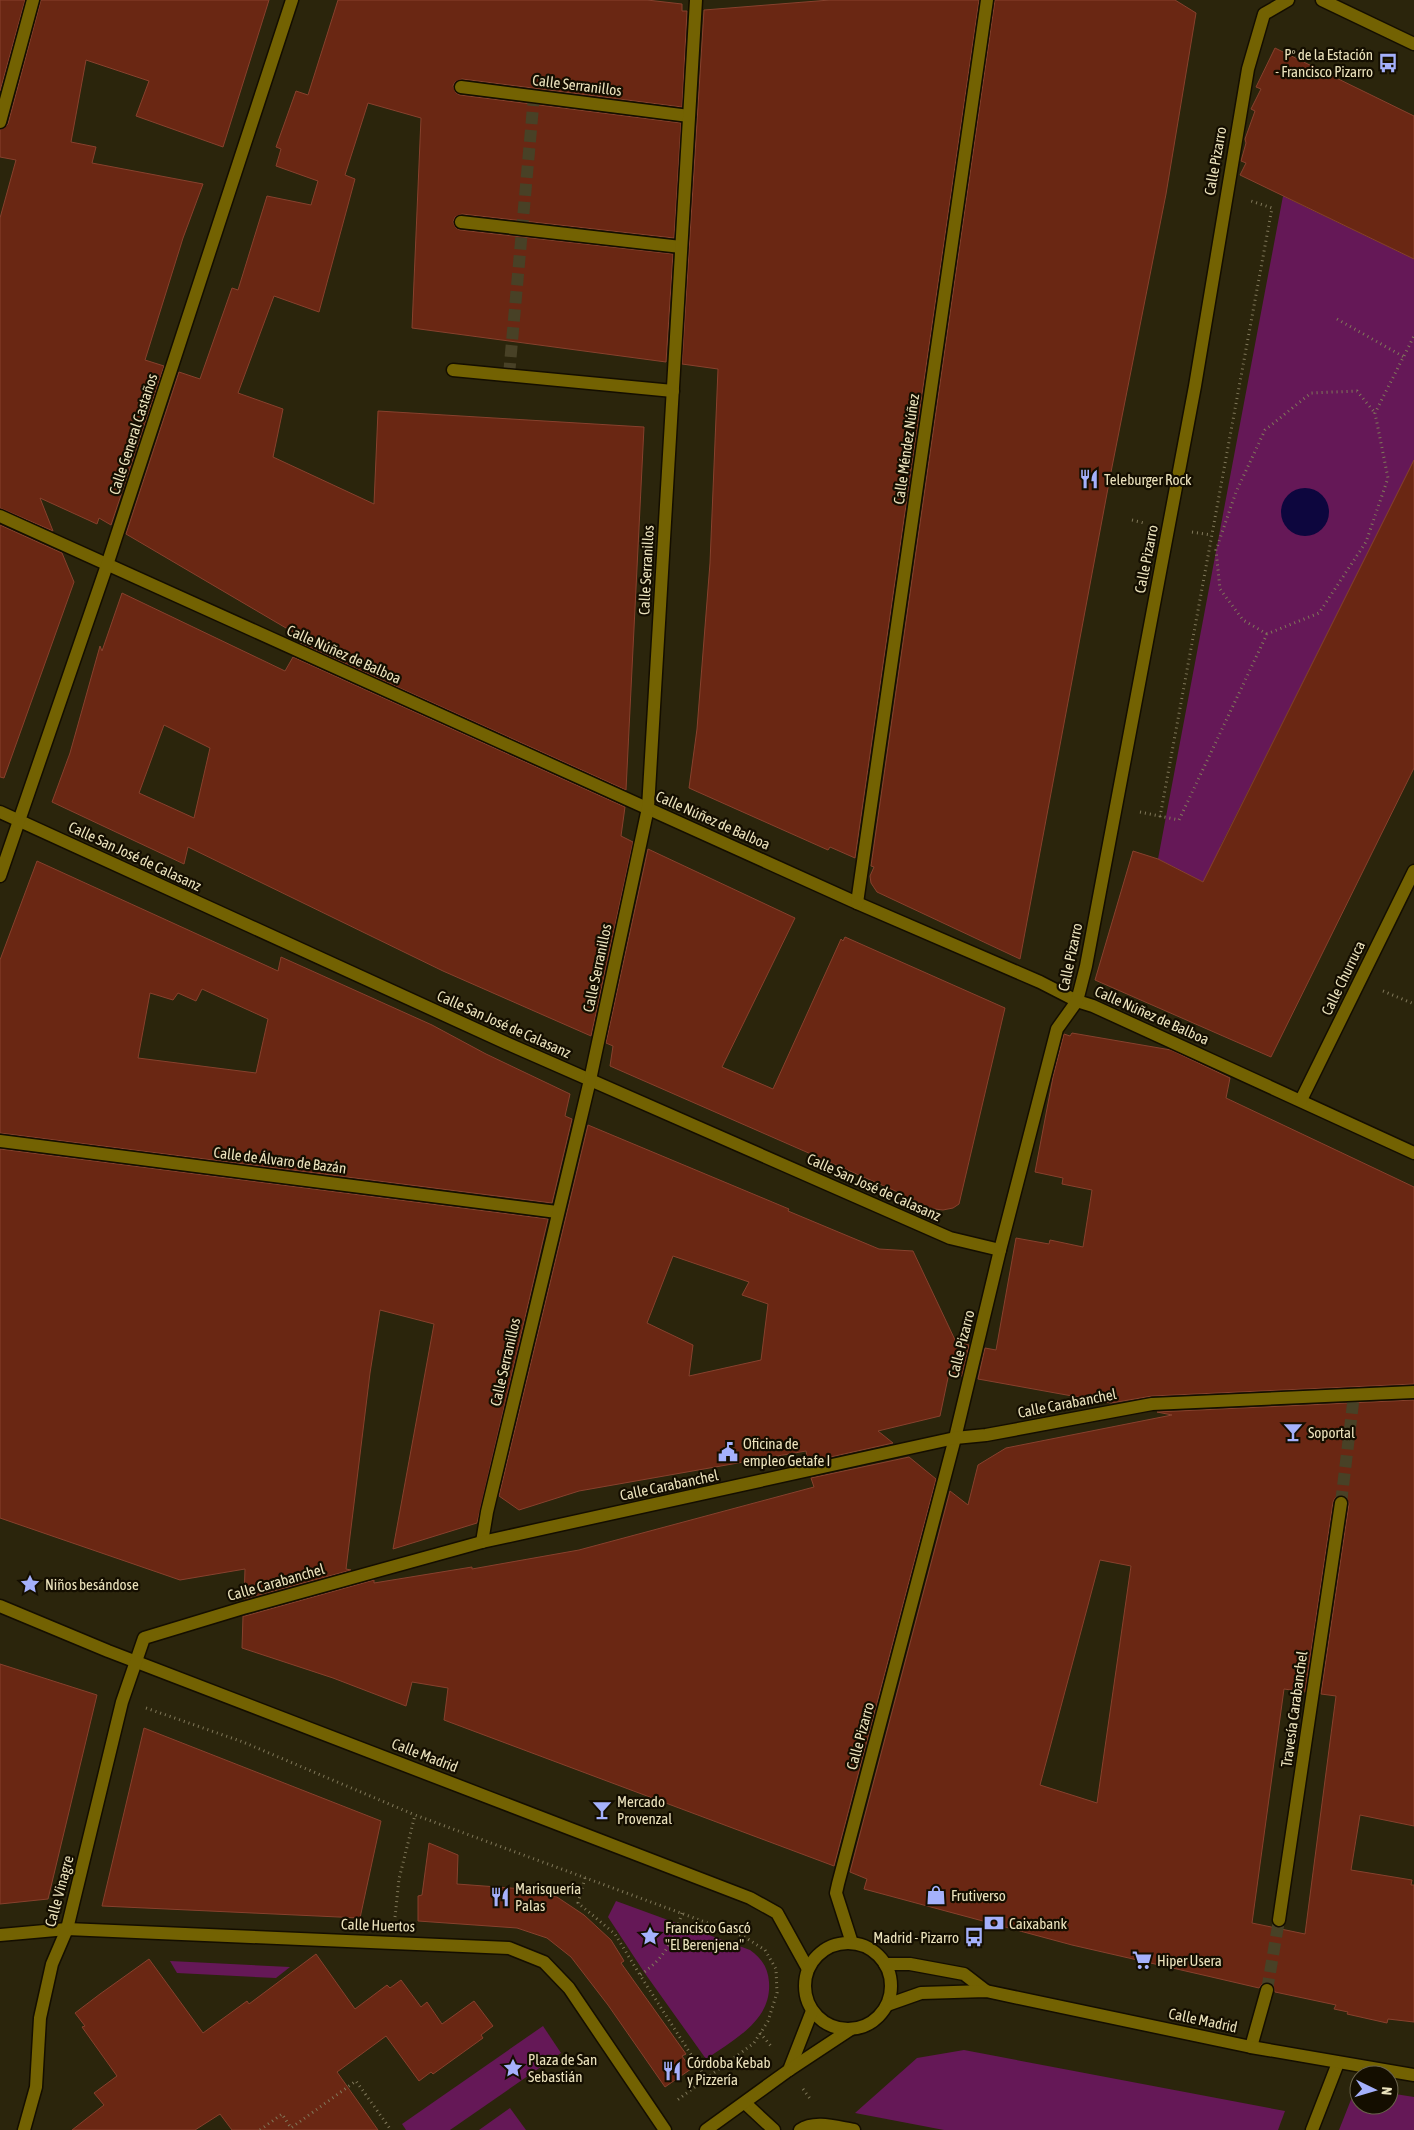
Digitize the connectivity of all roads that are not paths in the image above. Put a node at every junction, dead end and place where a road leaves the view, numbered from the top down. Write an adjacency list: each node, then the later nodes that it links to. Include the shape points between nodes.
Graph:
1 (33, 0): 10 (street)
2 (292, 0): 16 (street, Calle General Castaños)
3 (696, 0): 9 (street, Calle Serranillos)
4 (987, 0): 22 (street, Calle Méndez Núñez)
5 (1288, 0): 23 (street, Calle Pizarro, via 1264,14 1248,69 1195,386)
6 (1322, 0): 7 (street)
7 (1414, 44)
8 (461, 87): 9 (street, Calle Serranillos)
9 (689, 116): 12 (street, Calle Serranillos)
10 (0, 122)
11 (461, 222): 12 (street)
12 (682, 247): 14 (street, Calle Serranillos)
13 (453, 370): 14 (street)
14 (673, 391): 17 (street, Calle Serranillos)
15 (0, 516): 16 (street, Calle Núñez de Balboa)
16 (107, 565): 17 (street, Calle Núñez de Balboa); 19 (street, Calle General Castaños)
17 (648, 808): 22 (street, Calle Núñez de Balboa); 24 (street, Calle Serranillos)
18 (0, 812): 19 (street, Calle San José de Calasanz)
19 (18, 820): 21 (street, Calle General Castaños); 24 (street, Calle San José de Calasanz)
20 (1414, 871): 25 (street, Calle Churruca)
21 (0, 876)
22 (857, 903): 23 (street, Calle Núñez de Balboa)
23 (1077, 1001): 25 (street, Calle Núñez de Balboa); 29 (street, Calle Pizarro, via 1057,1029)
24 (590, 1080): 28 (street, Calle Serranillos); 29 (street, Calle San José de Calasanz, via 950,1238)
25 (1301, 1100): 27 (street, Calle Núñez de Balboa)
26 (0, 1141): 28 (street, Calle de Álvaro de Bazán)
27 (1414, 1153)
28 (557, 1212): 33 (street, Calle Serranillos)
29 (1000, 1250): 31 (street, Calle Pizarro)
30 (1414, 1392): 31 (street, Calle Carabanchel, via 1152,1404)
31 (955, 1438): 33 (street, Calle Carabanchel); 39 (street, Calle Pizarro, via 836,1893)
32 (1341, 1504): 36 (street, Travesía Carabanchel)
33 (482, 1542): 35 (street, Calle Carabanchel, via 144,1638)
34 (0, 1606): 35 (street, Calle Madrid)
35 (137, 1662): 37 (street, Calle Vinagre, via 122,1702); 41 (street, Calle Madrid, via 750,1898 777,1912)
36 (1279, 1920)
37 (67, 1929): 38 (street, Calle Huertos); 52 (street, Calle Vinagre, via 52,1964 40,2018 36,2087); 53 (street, Calle Huertos, via 509,1948 544,1962 569,1988)
38 (0, 1935)
39 (852, 1943): 40 (street, via 876,1953); 41 (street, via 826,1948)
40 (885, 1964): 43 (street, Calle Madrid, via 910,1964 964,1974); 44 (street, via 891,1984)
41 (808, 1969): 45 (street, via 804,1982)
42 (1267, 1990): 47 (street)
43 (986, 1991): 44 (street, Calle Madrid, via 921,1993); 47 (street, Calle Madrid)
44 (887, 2005): 46 (street, via 866,2026)
45 (812, 2011): 46 (street, via 823,2022); 49 (street)
46 (851, 2030): 49 (street)
47 (1251, 2047): 48 (street, Calle Madrid)
48 (1338, 2063): 50 (street, Calle Madrid); 58 (street)
49 (789, 2070): 51 (street)
50 (1414, 2074)
51 (745, 2103): 54 (street); 55 (street)
52 (24, 2130)
53 (665, 2130)
54 (706, 2130)
55 (774, 2130)
56 (800, 2130): 57 (street, via 815,2125)
57 (854, 2130)
58 (1312, 2130)

